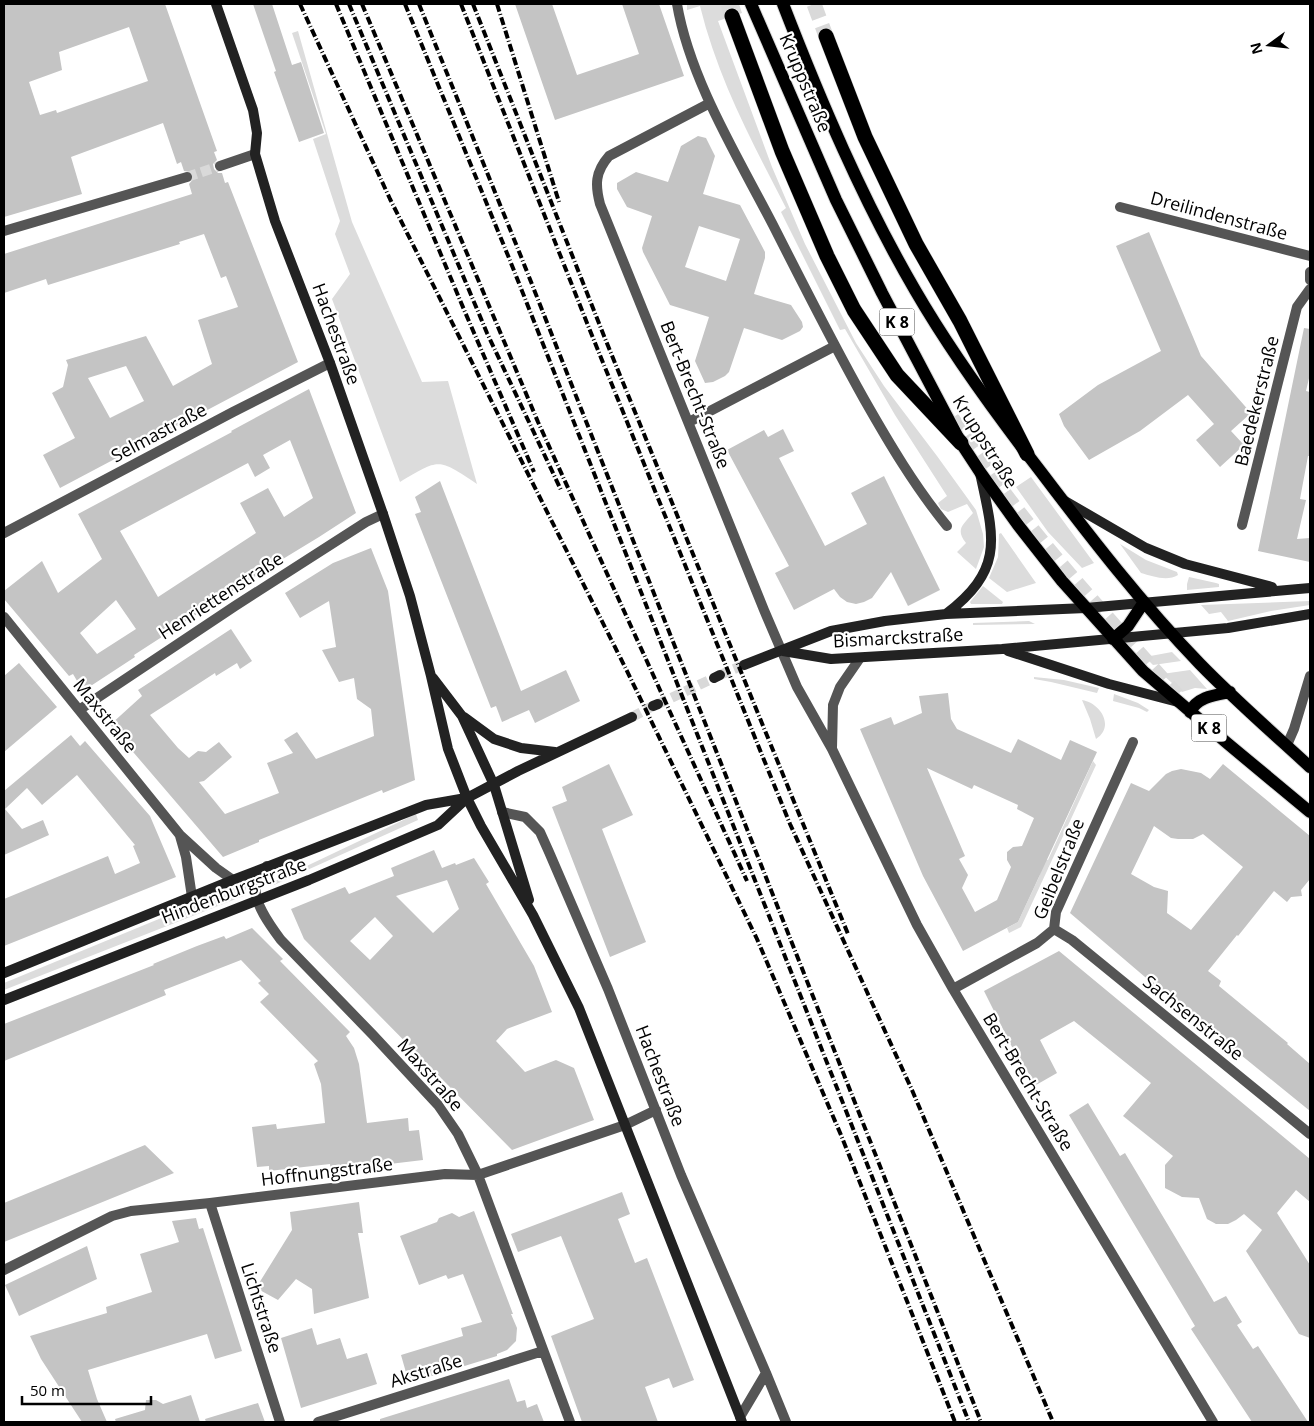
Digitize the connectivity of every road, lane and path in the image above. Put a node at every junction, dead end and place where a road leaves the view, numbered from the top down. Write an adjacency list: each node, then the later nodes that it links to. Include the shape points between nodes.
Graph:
1 (216, 4): 8 (main road, Hachestraße, via 253,110)
2 (677, 4): 7 (street, via 684,34)
3 (751, 4): 20 (main road, Kruppstraße / K 8, via 836,200)
4 (783, 4): 21 (main road, Kruppstraße / K 8, via 841,145 914,288 951,347)
5 (732, 16): 20 (highway, via 785,159 854,310 897,374)
6 (826, 36): 21 (highway, via 865,138 916,244 960,321)
7 (710, 103): 17 (street); 19 (street, Bert-Brecht-Straße, via 609,156 602,164 596,189)
8 (255, 154): 9 (street); 18 (main road, Hachestraße, via 275,222)
9 (220, 166)
10 (186, 177): 12 (street)
11 (1120, 207): 13 (street, Dreilindenstraße)
12 (4, 231)
13 (1310, 256)
14 (1310, 272): 15 (street)
15 (1310, 280)
16 (1310, 289): 25 (street, Baedekerstraße, via 1297,307)
17 (834, 346): 19 (street); 26 (street, via 888,441 930,506)
18 (330, 364): 24 (main road, Hachestraße); 27 (street, Selmastraße)
19 (689, 422): 38 (street, Bert-Brecht-Straße)
20 (961, 443): 22 (main road, Kruppstraße / K 8)
21 (1027, 454): 23 (main road, Kruppstraße / K 8)
22 (980, 472): 31 (main road, Kruppstraße / K 8, via 1036,550); 32 (main road, via 991,524 992,548 973,590)
23 (1061, 499): 29 (main road, via 1146,548 1185,564); 30 (main road, Kruppstraße / K 8)
24 (383, 514): 41 (main road, Hachestraße, via 410,596); 45 (street, Henriettenstraße, via 263,588)
25 (1242, 525)
26 (947, 526)
27 (4, 533)
28 (1310, 588): 29 (main road, Bismarckstraße)
29 (1280, 590): 30 (main road, Bismarckstraße)
30 (1144, 602): 31 (main road, Bismarckstraße); 35 (main road, Kruppstraße / K 8); 36 (main road, via 1128,626)
31 (1086, 608): 32 (main road, Bismarckstraße); 36 (main road, Kruppstraße / K 8)
32 (946, 614): 38 (main road, Bismarckstraße, via 831,631)
33 (1310, 614): 35 (main road, Bismarckstraße, via 1240,627)
34 (4, 617): 45 (street, Maxstraße)
35 (1173, 634): 36 (main road, Bismarckstraße); 43 (main road, Kruppstraße / K 8)
36 (1113, 639): 37 (main road, Bismarckstraße); 44 (main road, Kruppstraße / K 8)
37 (1002, 649): 39 (main road, Bismarckstraße); 44 (main road)
38 (782, 651): 39 (main road, Bismarckstraße, via 831,659); 40 (main road); 51 (street, Bert-Brecht-Straße, via 797,687)
39 (860, 658): 51 (street, Bert-Brecht-Straße, via 840,687 833,705)
40 (744, 665)
41 (431, 676): 47 (main road, Hachestraße); 55 (main road, Hachestraße, via 448,749)
42 (1310, 676): 50 (street)
43 (1230, 692): 46 (main road, via 1202,700); 50 (main road, Kruppstraße / K 8)
44 (1179, 703): 46 (main road, Kruppstraße / K 8)
45 (79, 710): 58 (street, Maxstraße)
46 (1190, 712): 57 (main road, Kruppstraße / K 8)
47 (462, 716): 52 (main road, via 494,739 521,748); 54 (main road, Hachestraße)
48 (632, 717): 52 (main road, Hindenburgstraße)
49 (1133, 742): 64 (street, Geibelstraße, via 1056,912)
50 (1286, 745): 53 (main road, Kruppstraße / K 8)
51 (832, 749): 66 (street, Bert-Brecht-Straße, via 917,925)
52 (556, 752): 54 (main road, Hindenburgstraße)
53 (1310, 767)
54 (494, 784): 55 (main road, Hindenburgstraße); 56 (main road, Hachestraße)
55 (467, 798): 59 (main road, Hindenburgstraße, via 426,805); 62 (main road, Hindenburgstraße, via 438,824); 63 (main road, Hachestraße)
56 (502, 812): 63 (main road, Hachestraße); 68 (street, Hachestraße, via 525,817 540,832)
57 (1310, 812)
58 (180, 835): 60 (street, Maxstraße); 61 (street, Maxstraße)
59 (267, 866): 60 (main road, Hindenburgstraße); 62 (street, via 256,888)
60 (233, 880): 61 (main road, Hindenburgstraße)
61 (192, 897): 65 (main road, Hindenburgstraße)
62 (258, 900): 67 (main road, Hindenburgstraße); 71 (street, Maxstraße, via 268,923 281,940 438,1105 458,1134)
63 (533, 915): 69 (main road, Hachestraße, via 579,1008)
64 (1054, 929): 66 (street, Geibelstraße, via 1036,943); 70 (street, Sachsenstraße, via 1072,940)
65 (4, 973)
66 (952, 989): 81 (street, Bert-Brecht-Straße)
67 (4, 1000)
68 (656, 1110): 69 (street, Hoffnungstraße); 75 (street, Hachestraße)
69 (625, 1125): 71 (street, Hoffnungstraße); 76 (main road, Hachestraße)
70 (1310, 1134)
71 (478, 1175): 72 (street, Hoffnungstraße, via 445,1174); 74 (street, Maxstraße)
72 (210, 1203): 73 (street, Hoffnungstraße, via 112,1216); 77 (street, Lichtstraße)
73 (4, 1270)
74 (543, 1352): 78 (street, Akstraße); 79 (street, Maxstraße)
75 (766, 1373): 76 (street, Hachestraße); 80 (street, Hachestraße)
76 (741, 1420)
77 (280, 1422)
78 (318, 1422)
79 (570, 1422)
80 (786, 1422)
81 (1213, 1422)

